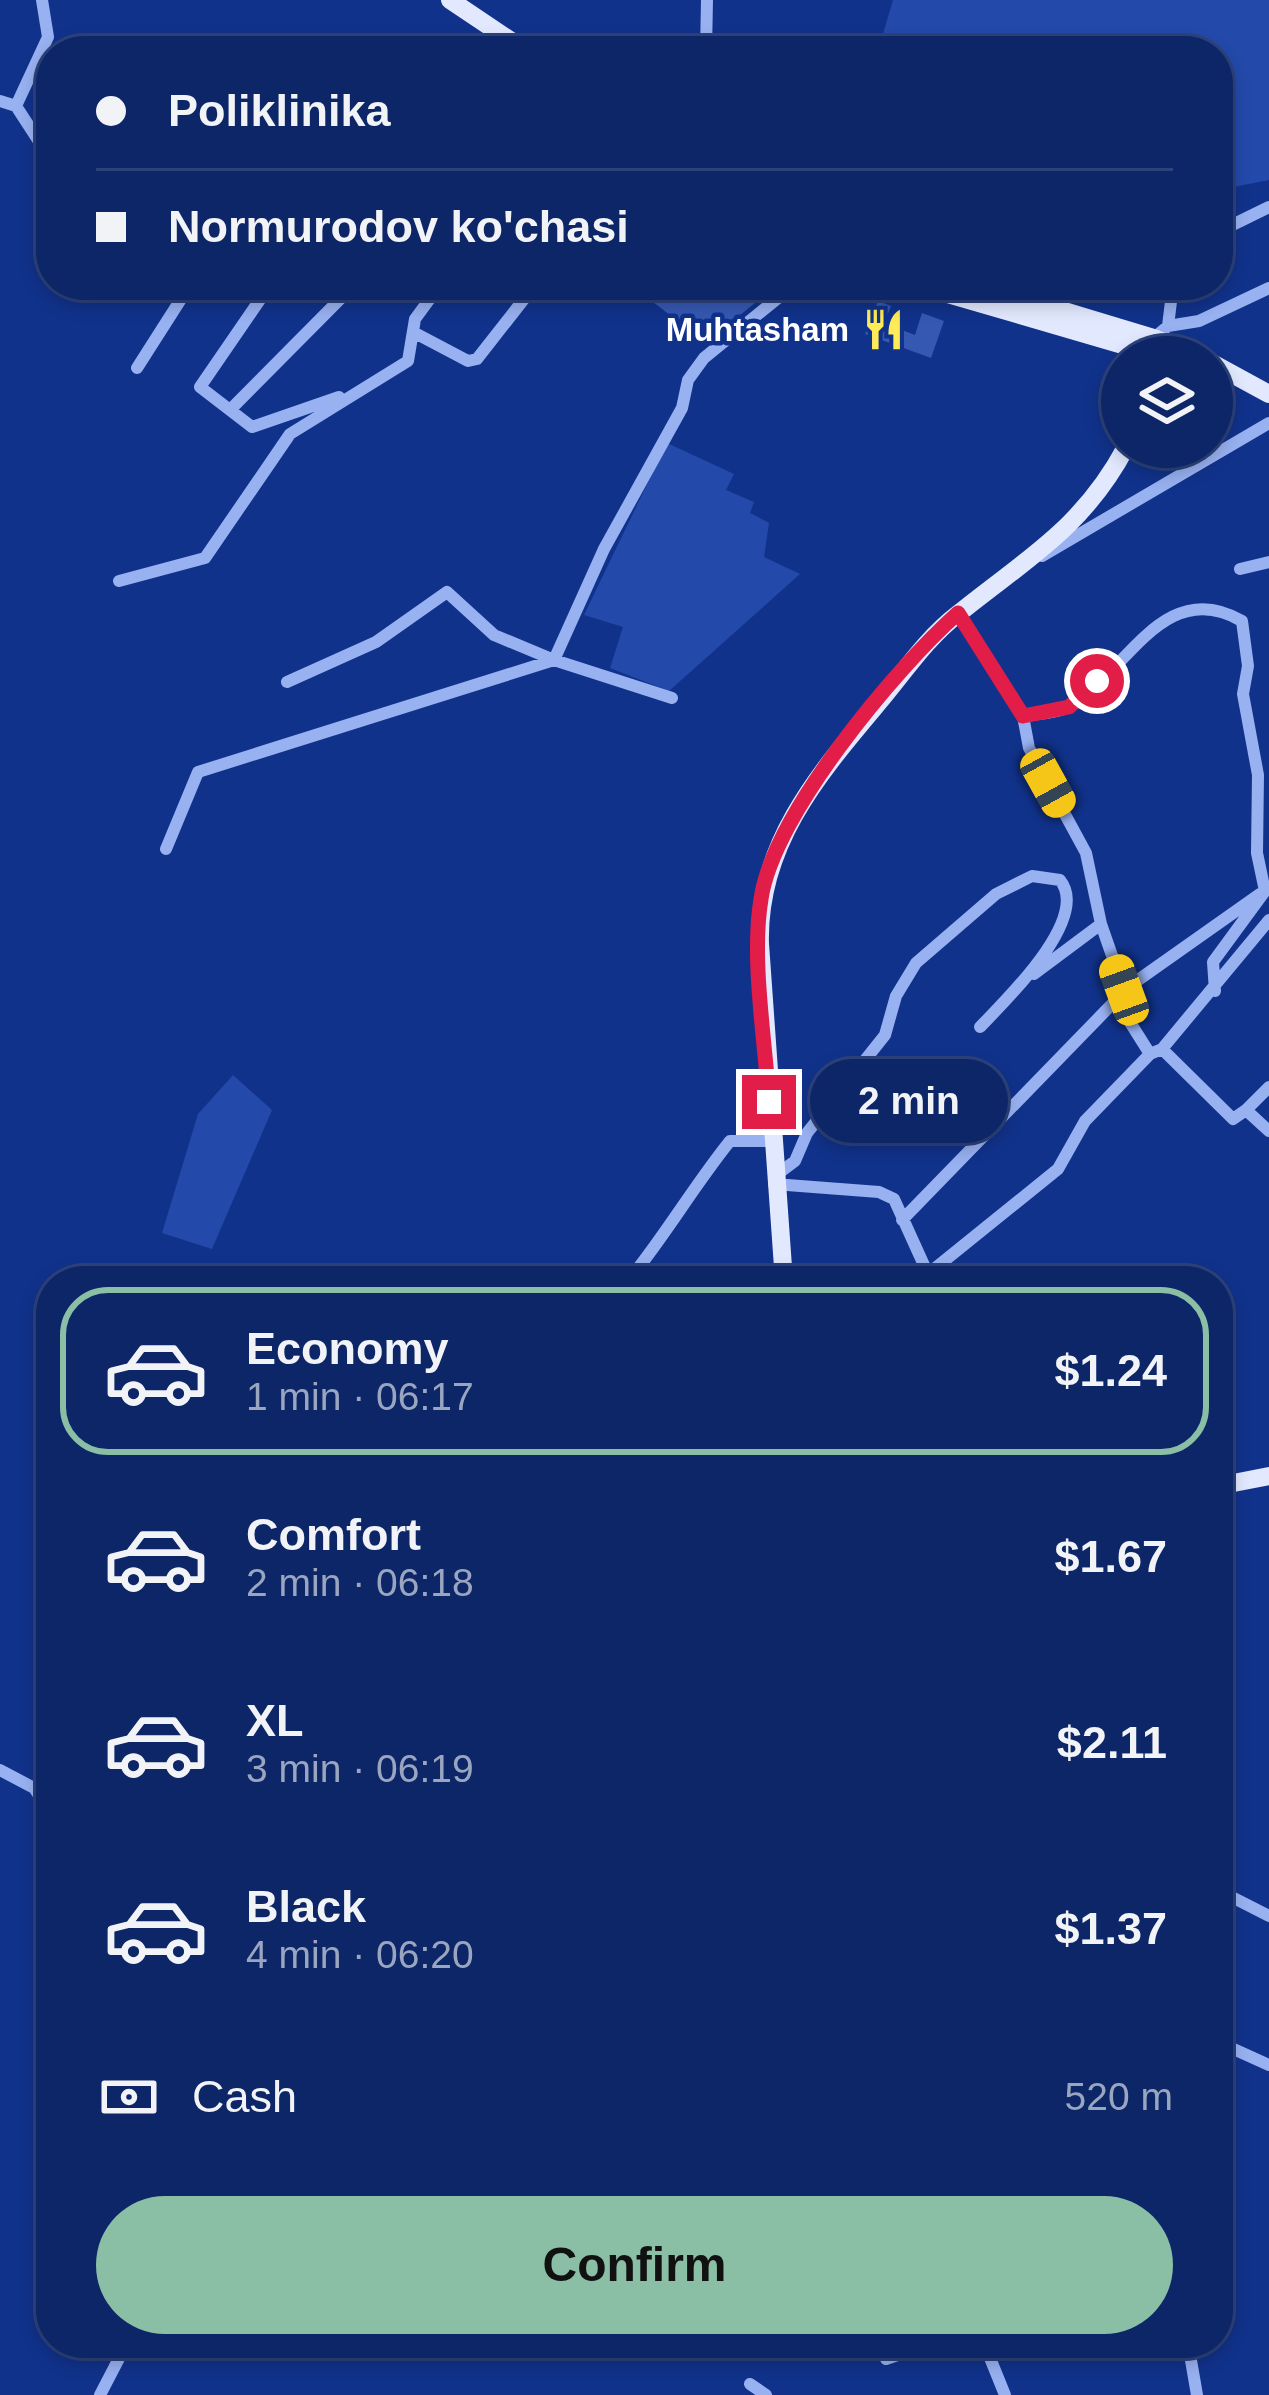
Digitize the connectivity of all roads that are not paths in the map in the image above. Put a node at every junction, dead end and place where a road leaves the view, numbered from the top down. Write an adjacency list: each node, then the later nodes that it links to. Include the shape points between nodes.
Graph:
1 (42, 0): 4 (street)
2 (450, 0): 5 (main road)
3 (706, 0): 6 (street)
4 (48, 36)
5 (504, 36)
6 (706, 36)
7 (36, 64): 9 (street)
8 (0, 101): 9 (street)
9 (16, 106): 10 (street)
10 (36, 137)
11 (1269, 207): 12 (street)
12 (1233, 225)
13 (1269, 288): 27 (street)
14 (180, 300): 28 (street)
15 (261, 300): 32 (street, via 200,387)
16 (339, 300): 32 (street)
17 (430, 300): 23 (street)
18 (523, 300): 23 (street, via 477,359)
19 (776, 300): 40 (street, via 688,380 682,408)
20 (975, 300): 24 (main road)
21 (1021, 300): 25 (main road)
22 (1169, 300): 26 (street)
23 (413, 332): 31 (street, via 408,361)
24 (1117, 336)
25 (1127, 336)
26 (1160, 336)
27 (1174, 336)
28 (137, 368)
29 (1233, 374): 30 (main road, via 1269,394)
30 (1233, 382)
31 (362, 390): 32 (street, via 252,427); 38 (street, via 290,434 205,558)
32 (230, 410)
33 (1269, 423): 36 (street)
34 (1112, 468): 36 (main road, via 1076,520)
35 (1269, 562): 37 (street)
36 (1026, 566): 39 (main road)
37 (1240, 569)
38 (119, 581)
39 (958, 613): 43 (street); 56 (main road, via 824,767 774,855 759,921)
40 (554, 660): 41 (street, via 494,635 447,592 376,642); 42 (street); 44 (street, via 198,772)
41 (287, 682)
42 (672, 698)
43 (1023, 716): 45 (street, via 1069,707 1152,628 1191,612 1223,610 1242,622); 47 (street, via 1029,748 1086,853)
44 (166, 848)
45 (1265, 891): 49 (street, via 1214,962); 50 (street)
46 (1269, 920): 49 (street)
47 (1101, 924): 48 (street); 50 (street)
48 (1024, 982): 51 (street); 57 (street, via 1070,911 1060,880 1032,876 996,894 916,962 885,1036)
49 (1215, 991): 52 (street)
50 (1120, 995): 52 (street); 58 (street)
51 (980, 1027)
52 (1156, 1052): 54 (street, via 1233,1120); 62 (street, via 1085,1121 1058,1169)
53 (1269, 1087): 54 (street)
54 (1246, 1110): 55 (street)
55 (1269, 1132)
56 (771, 1141): 57 (main road); 59 (street, via 730,1141)
57 (774, 1181): 58 (street, via 879,1192 894,1199); 60 (main road)
58 (902, 1220): 61 (street)
59 (641, 1266)
60 (782, 1266)
61 (924, 1266)
62 (938, 1266)
63 (1269, 1476): 64 (main road)
64 (1233, 1483)
65 (0, 1770): 66 (street)
66 (36, 1791)
67 (1233, 1898): 68 (street)
68 (1269, 1916)
69 (1233, 2049): 70 (street)
70 (1269, 2065)
71 (119, 2358): 75 (street)
72 (990, 2358): 77 (street)
73 (1191, 2358): 78 (street)
74 (750, 2384): 76 (street)
75 (100, 2395)
76 (766, 2395)
77 (1005, 2395)
78 (1197, 2395)

